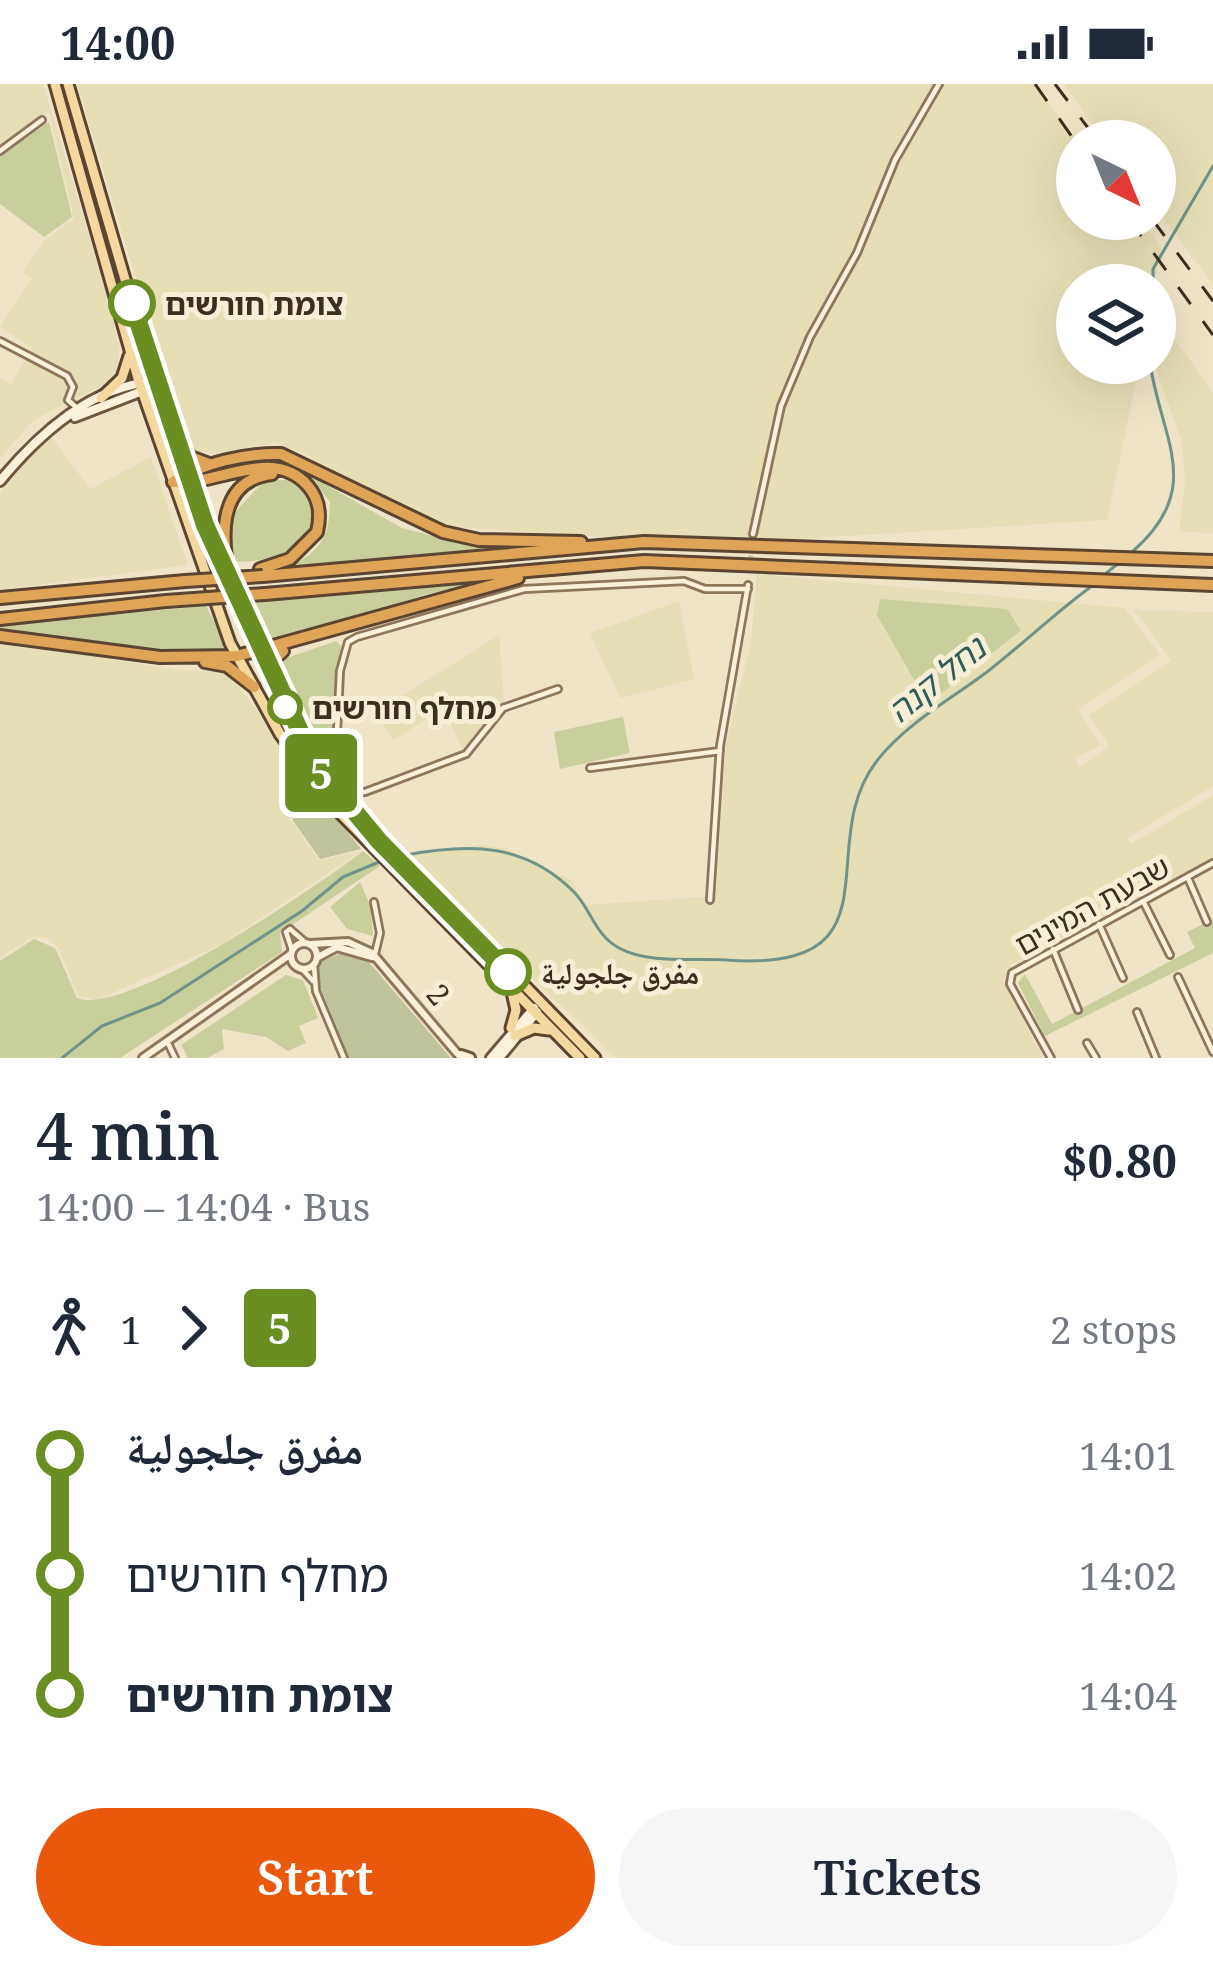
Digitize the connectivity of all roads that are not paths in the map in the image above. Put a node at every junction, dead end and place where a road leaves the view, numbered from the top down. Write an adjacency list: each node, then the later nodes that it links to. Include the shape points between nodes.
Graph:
1 (55, 84): 7 (main road)
2 (68, 84): 8 (main road)
3 (939, 84): 18 (street, via 895,160 781,406)
4 (42, 120): 5 (street)
5 (0, 151)
6 (0, 341): 11 (street, via 67,376 68,400)
7 (130, 350): 9 (main road); 10 (main road, via 122,379)
8 (155, 382): 9 (main road); 12 (main road)
9 (141, 387): 10 (main road); 11 (main road); 16 (main road)
10 (101, 398): 11 (main road)
11 (81, 412): 15 (main road)
12 (177, 443): 13 (highway, via 193,460); 14 (main road)
13 (219, 464): 14 (highway); 19 (highway, via 291,456 424,525 479,540)
14 (190, 478): 16 (highway); 17 (highway, via 271,468); 24 (main road)
15 (0, 481)
16 (173, 482): 32 (main road)
17 (305, 482): 22 (highway, via 319,506 317,532); 24 (highway, via 268,474 234,495 221,541)
18 (753, 534)
19 (644, 542): 21 (highway); 22 (highway)
20 (644, 561): 23 (highway); 26 (highway, bridge); 27 (highway, via 483,585)
21 (1213, 561)
22 (262, 572): 25 (highway, bridge)
23 (1213, 585)
24 (232, 588): 31 (main road)
25 (0, 598)
26 (0, 619)
27 (337, 631): 29 (street); 30 (highway)
28 (0, 636): 33 (highway)
29 (352, 640): 37 (street, via 524,589 684,581 705,589 748,587); 39 (street, via 340,671)
30 (290, 645): 31 (highway); 34 (highway, via 268,665)
31 (260, 652): 32 (highway); 34 (main road)
32 (238, 656): 33 (highway); 35 (main road)
33 (160, 657): 35 (highway, via 227,666)
34 (271, 676): 39 (main road)
35 (254, 687): 40 (main road, via 310,778)
36 (558, 689): 39 (street, via 503,708 466,754 365,792)
37 (720, 751): 38 (street); 44 (street)
38 (590, 768)
39 (330, 777): 40 (main road)
40 (375, 845): 43 (main road)
41 (1213, 863): 42 (street, שבעת המינים)
42 (1188, 876): 45 (street, שבעת המינים); 47 (street)
43 (417, 889): 60 (main road); 61 (main road)
44 (710, 900)
45 (1143, 900): 48 (street, שבעת המינים); 52 (street)
46 (374, 902): 53 (street)
47 (1207, 922)
48 (1099, 924): 50 (street, שבעת המינים); 58 (street)
49 (308, 943): 51 (street); 51 (street, via 290,929); 53 (street, 2, via 354,943); 54 (street)
50 (1053, 949): 62 (street); 76 (street, שבעת המינים, via 1010,980)
51 (291, 952): 55 (street); 56 (street)
52 (1170, 955)
53 (375, 957): 54 (street, via 343,947); 69 (street, 2)
54 (316, 961): 55 (street); 59 (street)
55 (299, 968): 56 (street); 59 (street)
56 (268, 975): 66 (street)
57 (1178, 977): 68 (street)
58 (1123, 978)
59 (315, 987): 73 (street)
60 (510, 988): 61 (main road); 64 (main road)
61 (536, 1009): 64 (main road); 65 (main road); 75 (main road)
62 (1078, 1010)
63 (1137, 1012): 78 (street)
64 (513, 1032): 65 (main road); 70 (main road)
65 (556, 1034): 74 (main road)
66 (168, 1043): 71 (street); 72 (street)
67 (1088, 1043): 77 (street)
68 (1213, 1052)
69 (463, 1056)
70 (492, 1057)
71 (143, 1058)
72 (175, 1058)
73 (344, 1058)
74 (580, 1058)
75 (595, 1058)
76 (1051, 1058)
77 (1096, 1058)
78 (1156, 1058)

